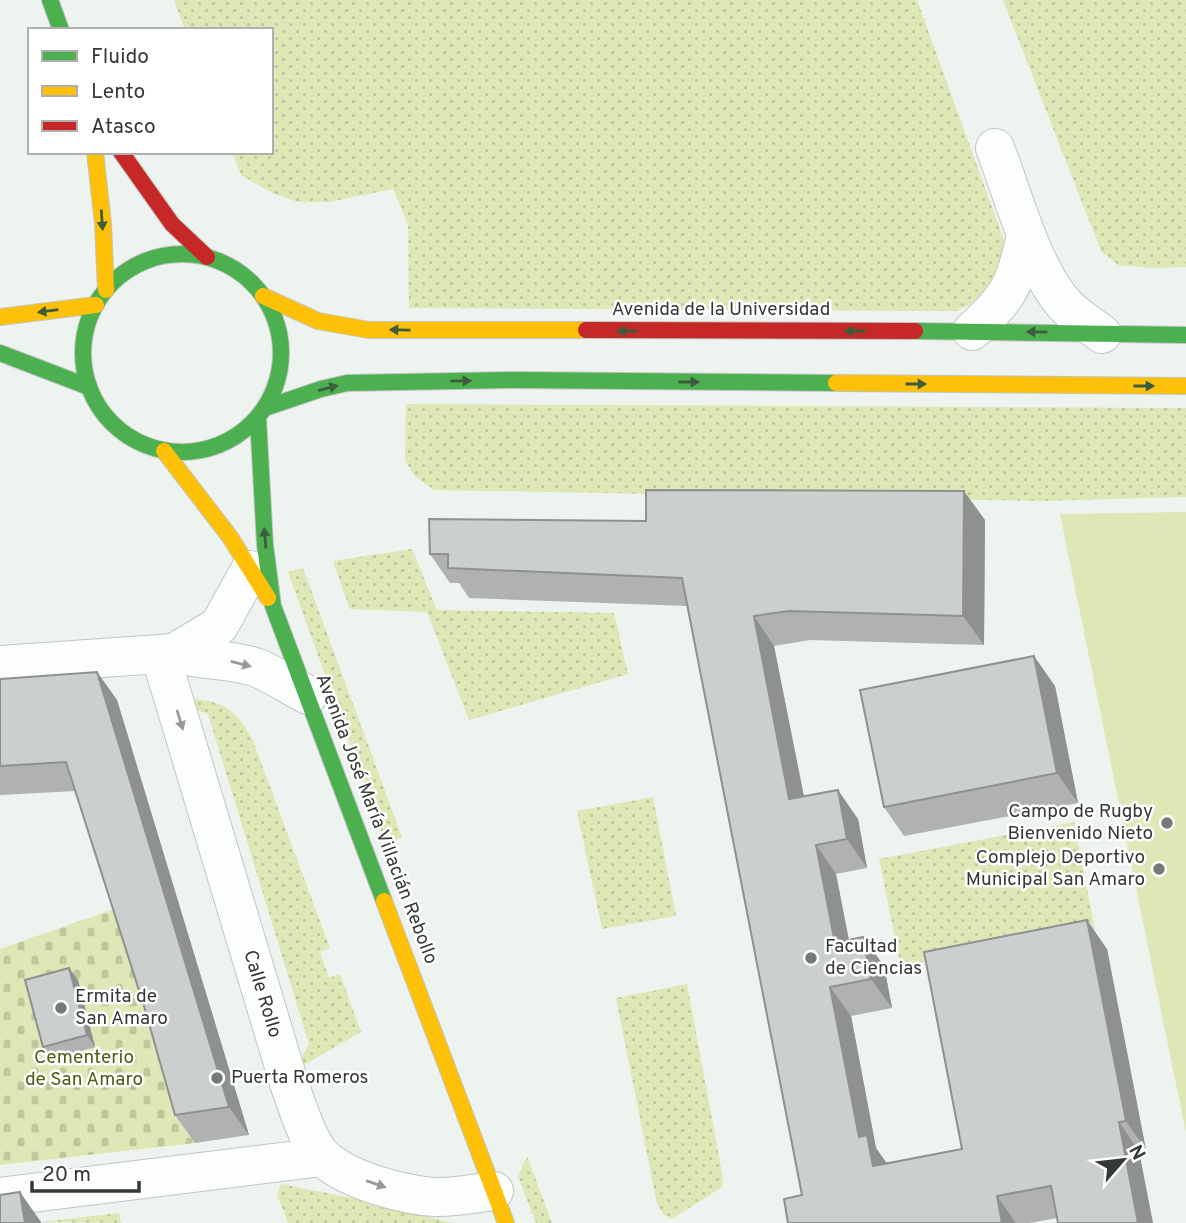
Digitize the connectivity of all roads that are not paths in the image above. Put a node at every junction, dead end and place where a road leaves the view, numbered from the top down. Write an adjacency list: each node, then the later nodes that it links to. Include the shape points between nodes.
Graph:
1 (50, 0): 2 (main road)
2 (60, 28)
3 (995, 148): 6 (street)
4 (95, 154): 8 (main road, one-way to 8)
5 (122, 154): 7 (main road, via 172,224)
6 (1026, 235): 12 (street, via 1010,291); 13 (street, via 1065,305)
7 (207, 257): 8 (main road, via 174,255 145,261); 9 (main road, via 234,270)
8 (106, 290): 10 (main road)
9 (263, 296): 12 (main road, Avenida de la Universidad, one-way to 9, via 369,330 318,321); 18 (main road, via 278,328 281,351 277,382)
10 (96, 305): 11 (main road, one-way to 11); 17 (main road, via 84,340)
11 (0, 317)
12 (972, 331): 13 (main road, Avenida de la Universidad, one-way to 12)
13 (1101, 334): 14 (main road, Avenida de la Universidad)
14 (1186, 335)
15 (0, 353): 17 (main road)
16 (1186, 386): 18 (main road, one-way to 16, via 347,383 514,380)
17 (89, 387): 19 (main road, via 103,412 124,433)
18 (261, 413): 19 (main road, via 233,439 215,447); 21 (main road, Avenida José María Villacián Rebollo, one-way to 18, via 265,545)
19 (164, 451): 20 (main road)
20 (250, 569): 21 (main road); 22 (street, via 219,626)
21 (273, 606): 24 (main road, Avenida José María Villacián Rebollo)
22 (167, 654): 23 (street); 24 (street, one-way to 24, via 260,669); 25 (street, Calle Rollo, one-way to 25, via 289,1083 301,1120)
23 (0, 665)
24 (308, 695): 27 (main road, Avenida José María Villacián Rebollo)
25 (322, 1157): 26 (street); 27 (street, one-way to 27, via 346,1172 402,1192)
26 (0, 1196)
27 (500, 1207)

